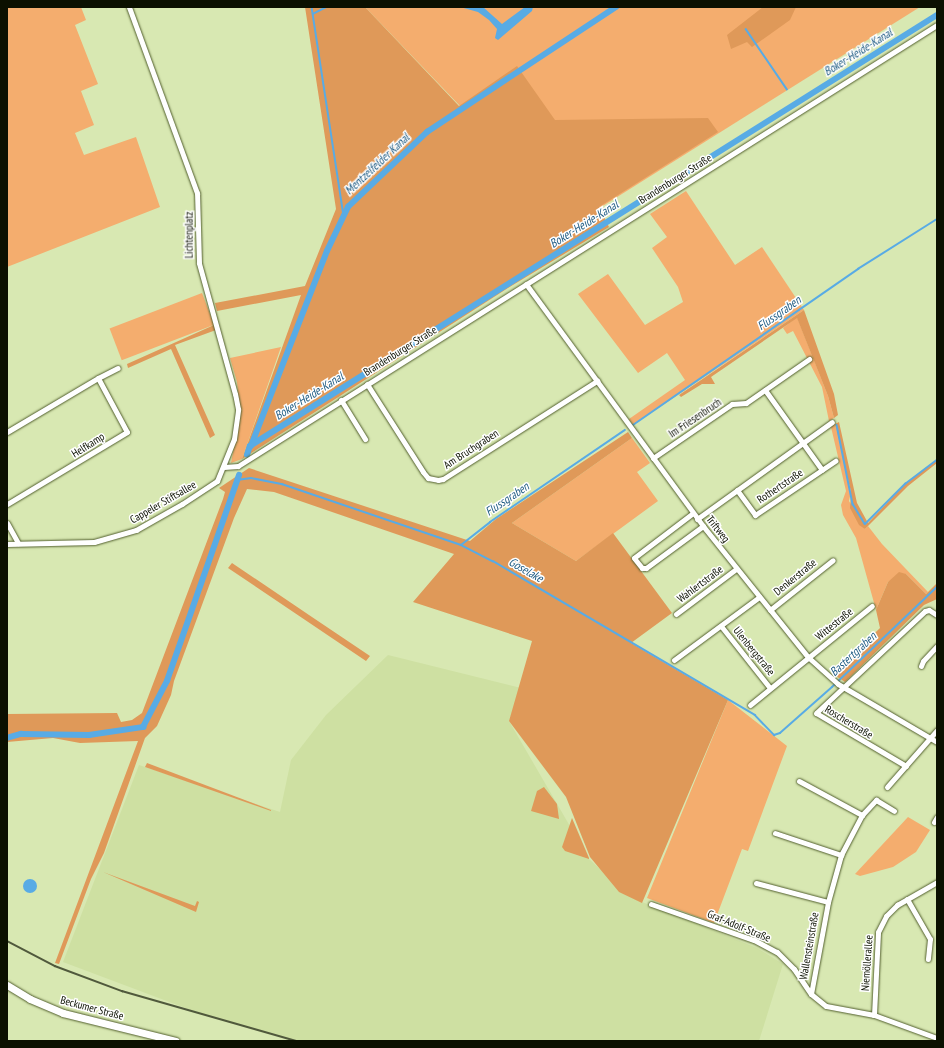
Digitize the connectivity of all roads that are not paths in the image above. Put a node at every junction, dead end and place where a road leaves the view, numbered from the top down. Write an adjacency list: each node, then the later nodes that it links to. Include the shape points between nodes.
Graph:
1 (129, 7): 17 (street, Lichtenplatz, via 197,193 199,263 238,409 234,439)
2 (937, 25): 3 (street, Brandenburger Straße)
3 (526, 284): 7 (street, Triftweg); 8 (street, Brandenburger Straße)
4 (809, 358): 9 (street, Im Friesenbruch)
5 (118, 368): 6 (street)
6 (98, 378): 12 (street); 20 (street, Helfkamp, via 127,432)
7 (597, 381): 8 (street, Am Bruchgraben, via 438,480 428,478 423,472); 15 (street, Triftweg)
8 (367, 384): 10 (street, Brandenburger Straße)
9 (765, 390): 14 (street); 15 (street, Im Friesenbruch, via 746,403 732,404)
10 (341, 400): 13 (street); 17 (street, Brandenburger Straße, via 238,466)
11 (832, 422): 14 (street, Rothertstraße)
12 (7, 432)
13 (365, 439)
14 (802, 443): 18 (street); 19 (street, Rothertstraße)
15 (653, 458): 21 (street, Triftweg)
16 (835, 461): 18 (street, Rothertstraße)
17 (224, 467): 25 (street, Cappeler Stiftsallee, via 217,480 210,486 136,530 94,542)
18 (822, 470): 19 (street, Rothertstraße, via 755,515)
19 (737, 490): 22 (street, Rothertstraße)
20 (7, 504)
21 (693, 513): 22 (street, Triftweg); 24 (street, via 634,558 642,568 646,568)
22 (698, 519): 24 (street, Triftweg)
23 (7, 523): 25 (street)
24 (703, 526): 28 (street, Triftweg)
25 (18, 543): 26 (street, Cappeler Stiftsallee)
26 (7, 544)
27 (833, 560): 31 (street, Denkerstraße)
28 (736, 569): 29 (street, Triftweg); 32 (street, Wahlertstraße)
29 (759, 597): 31 (street, Triftweg); 34 (street, Ulenbergstraße)
30 (872, 606): 36 (street, Wittestraße)
31 (770, 610): 36 (street, Triftweg)
32 (676, 614)
33 (937, 615): 40 (street, via 929,610 925,611)
34 (721, 626): 37 (street, Ulenbergstraße); 39 (street, Ulenbergstraße)
35 (937, 646): 38 (street)
36 (808, 657): 39 (street, Ulenbergstraße); 40 (street, Triftweg)
37 (674, 660)
38 (921, 666)
39 (770, 688): 41 (street, Ulenbergstraße)
40 (844, 688): 43 (street, Triftweg); 45 (street, Roscherstraße, via 816,713)
41 (750, 705)
42 (937, 730): 43 (street)
43 (930, 738): 44 (street, Triftweg); 45 (street)
44 (937, 742)
45 (906, 766): 47 (street)
46 (799, 781): 49 (street)
47 (887, 787)
48 (894, 811): 49 (street, Wallensteinstraße, via 876,800)
49 (862, 816): 53 (street, Wallensteinstraße)
50 (937, 817): 51 (street)
51 (934, 822)
52 (775, 833): 53 (street)
53 (841, 855): 57 (street, Wallensteinstraße)
54 (937, 882): 56 (street, Niemöllerallee)
55 (756, 883): 57 (street, Wallensteinstraße)
56 (907, 899): 59 (street, via 930,939); 62 (street, Niemöllerallee, via 886,916 878,932)
57 (828, 902): 61 (street, Wallensteinstraße)
58 (651, 904): 61 (street, Graf-Adolf-Straße, via 754,940 777,952 794,969)
59 (928, 958)
60 (7, 985): 63 (main road, Beckumer Straße, via 30,999 63,1013)
61 (811, 994): 62 (street, Graf-Adolf-Straße, via 826,1006)
62 (874, 1015): 64 (street, Graf-Adolf-Straße)
63 (152, 1038): 65 (main road, Beckumer Straße)
64 (937, 1038)
65 (176, 1041)

